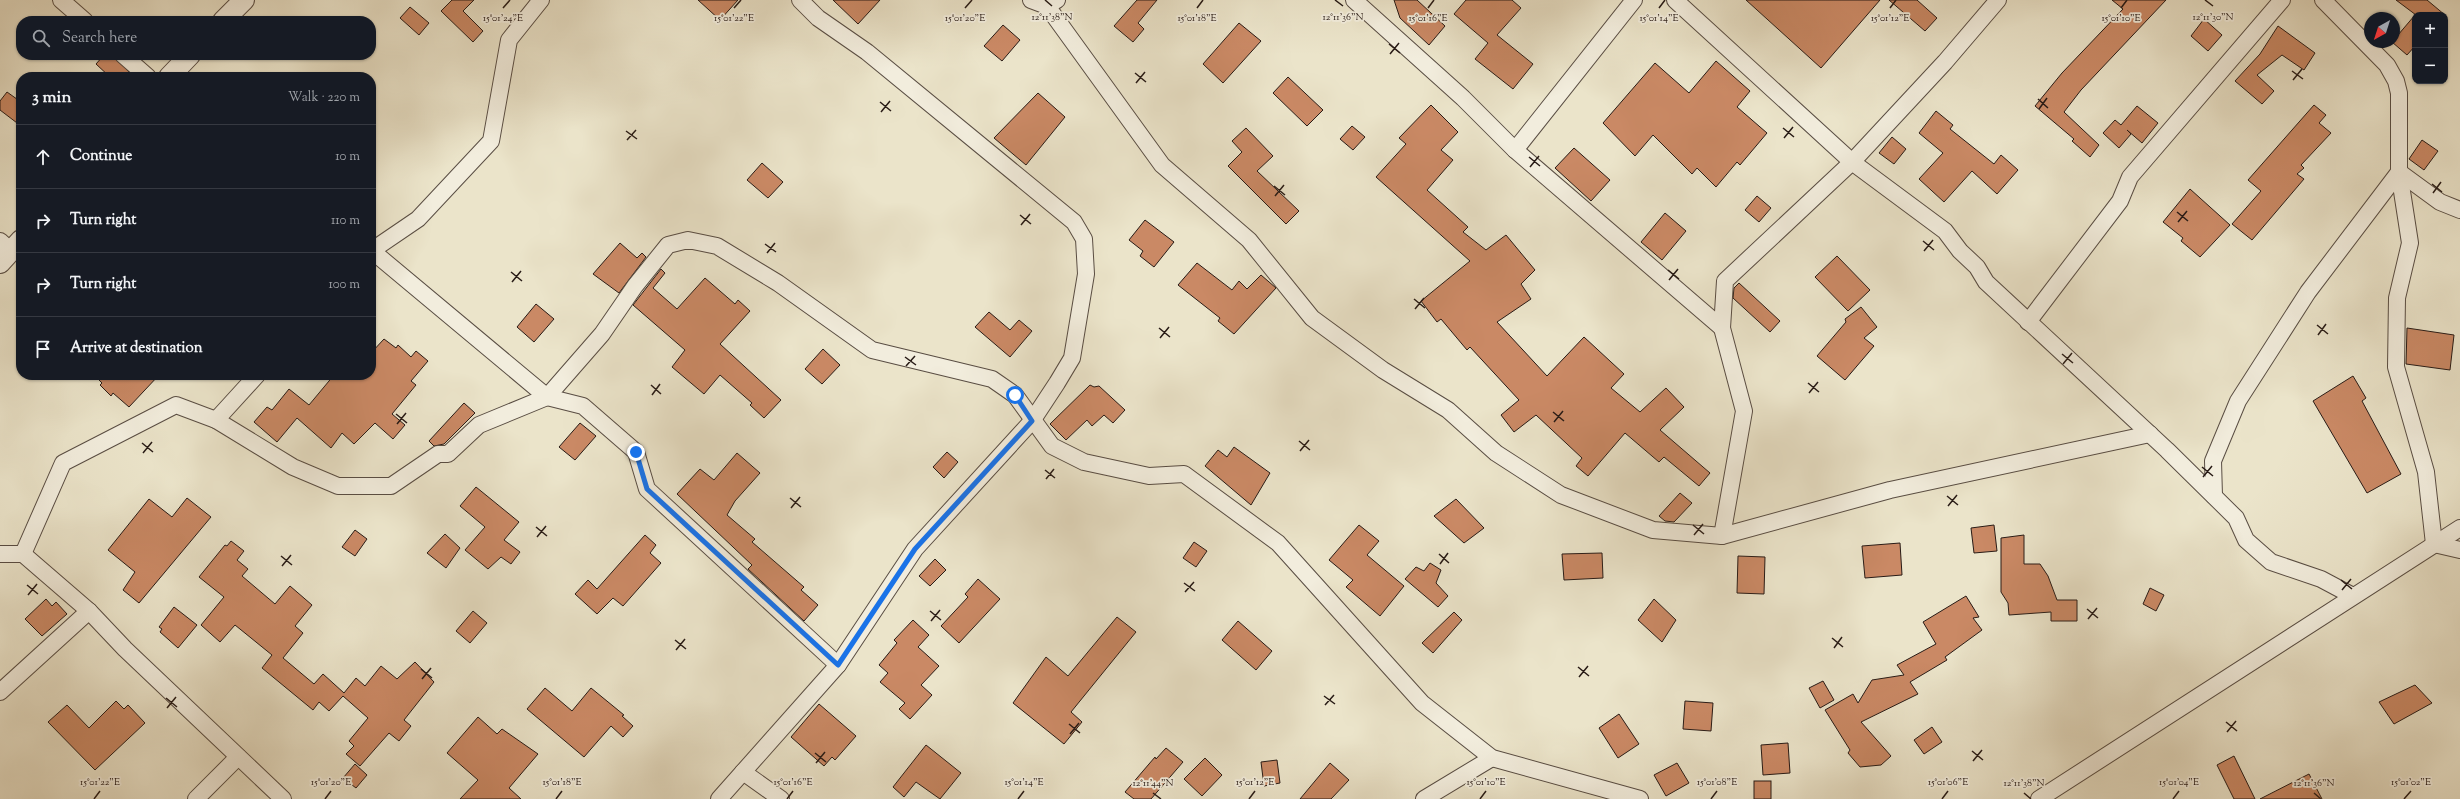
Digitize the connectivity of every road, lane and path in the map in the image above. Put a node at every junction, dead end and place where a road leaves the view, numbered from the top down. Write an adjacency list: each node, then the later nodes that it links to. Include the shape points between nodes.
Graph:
1 (61, 0): 13 (street)
2 (244, 0): 14 (street)
3 (542, 0): 23 (street, via 509,40 491,141 418,219)
4 (800, 0): 30 (street, via 818,18 867,52 1058,207 1074,222 1084,239 1086,274 1072,358)
5 (1030, 0): 12 (street)
6 (1354, 0): 19 (street, via 1463,98)
7 (1634, 0): 19 (street)
8 (1998, 0): 20 (street, via 1945,62)
9 (2282, 0): 25 (street, via 2130,178 2120,201)
10 (2323, 0): 21 (street, via 2387,65 2396,81 2400,106)
11 (1683, 2): 20 (street)
12 (1052, 3): 34 (street, via 1162,165 1249,240 1312,318 1383,370 1448,410 1496,453 1561,495 1653,530)
13 (79, 16)
14 (228, 16)
15 (129, 60): 17 (street)
16 (185, 60): 18 (street)
17 (142, 72)
18 (174, 72)
19 (1515, 150): 26 (street)
20 (1852, 162): 25 (street, via 1945,231 1960,251 1977,267 1986,282); 26 (street, via 1725,281)
21 (2399, 172): 22 (street, via 2440,202); 32 (street, via 2308,292 2238,401 2213,461); 35 (street, via 2410,243 2397,298 2396,367 2426,472)
22 (2460, 210)
23 (376, 248)
24 (376, 255): 28 (street)
25 (2028, 322): 31 (street)
26 (1722, 328): 34 (street, via 1744,411)
27 (252, 380): 29 (street)
28 (547, 397): 29 (street, via 479,424 448,454 438,454 391,486 338,486 293,467); 30 (street, via 602,334 635,286 668,245 688,240 717,246 778,283 872,350 992,379 1015,395); 41 (street, via 584,406 636,452 647,489)
29 (216, 420): 38 (street, via 176,405 63,463)
30 (1032, 421): 41 (street, via 915,549); 44 (street, via 1052,446 1084,462 1149,476 1184,474 1272,539 1422,703)
31 (2150, 434): 32 (street); 34 (street, via 1890,490)
32 (2214, 496): 39 (street, via 2236,518 2246,540 2271,562 2321,579)
33 (2460, 528): 35 (street)
34 (1722, 536)
35 (2434, 544): 36 (street); 39 (street)
36 (2460, 550)
37 (0, 554): 38 (street)
38 (23, 554): 40 (street)
39 (2353, 596): 52 (street)
40 (89, 611): 42 (street); 43 (street)
41 (838, 665): 45 (street)
42 (0, 692)
43 (238, 757): 46 (street); 47 (street)
44 (1492, 758): 50 (street); 51 (street)
45 (743, 772): 48 (street); 49 (street)
46 (196, 799)
47 (283, 799)
48 (719, 799)
49 (781, 799)
50 (1424, 799)
51 (1640, 799)
52 (2039, 799)

